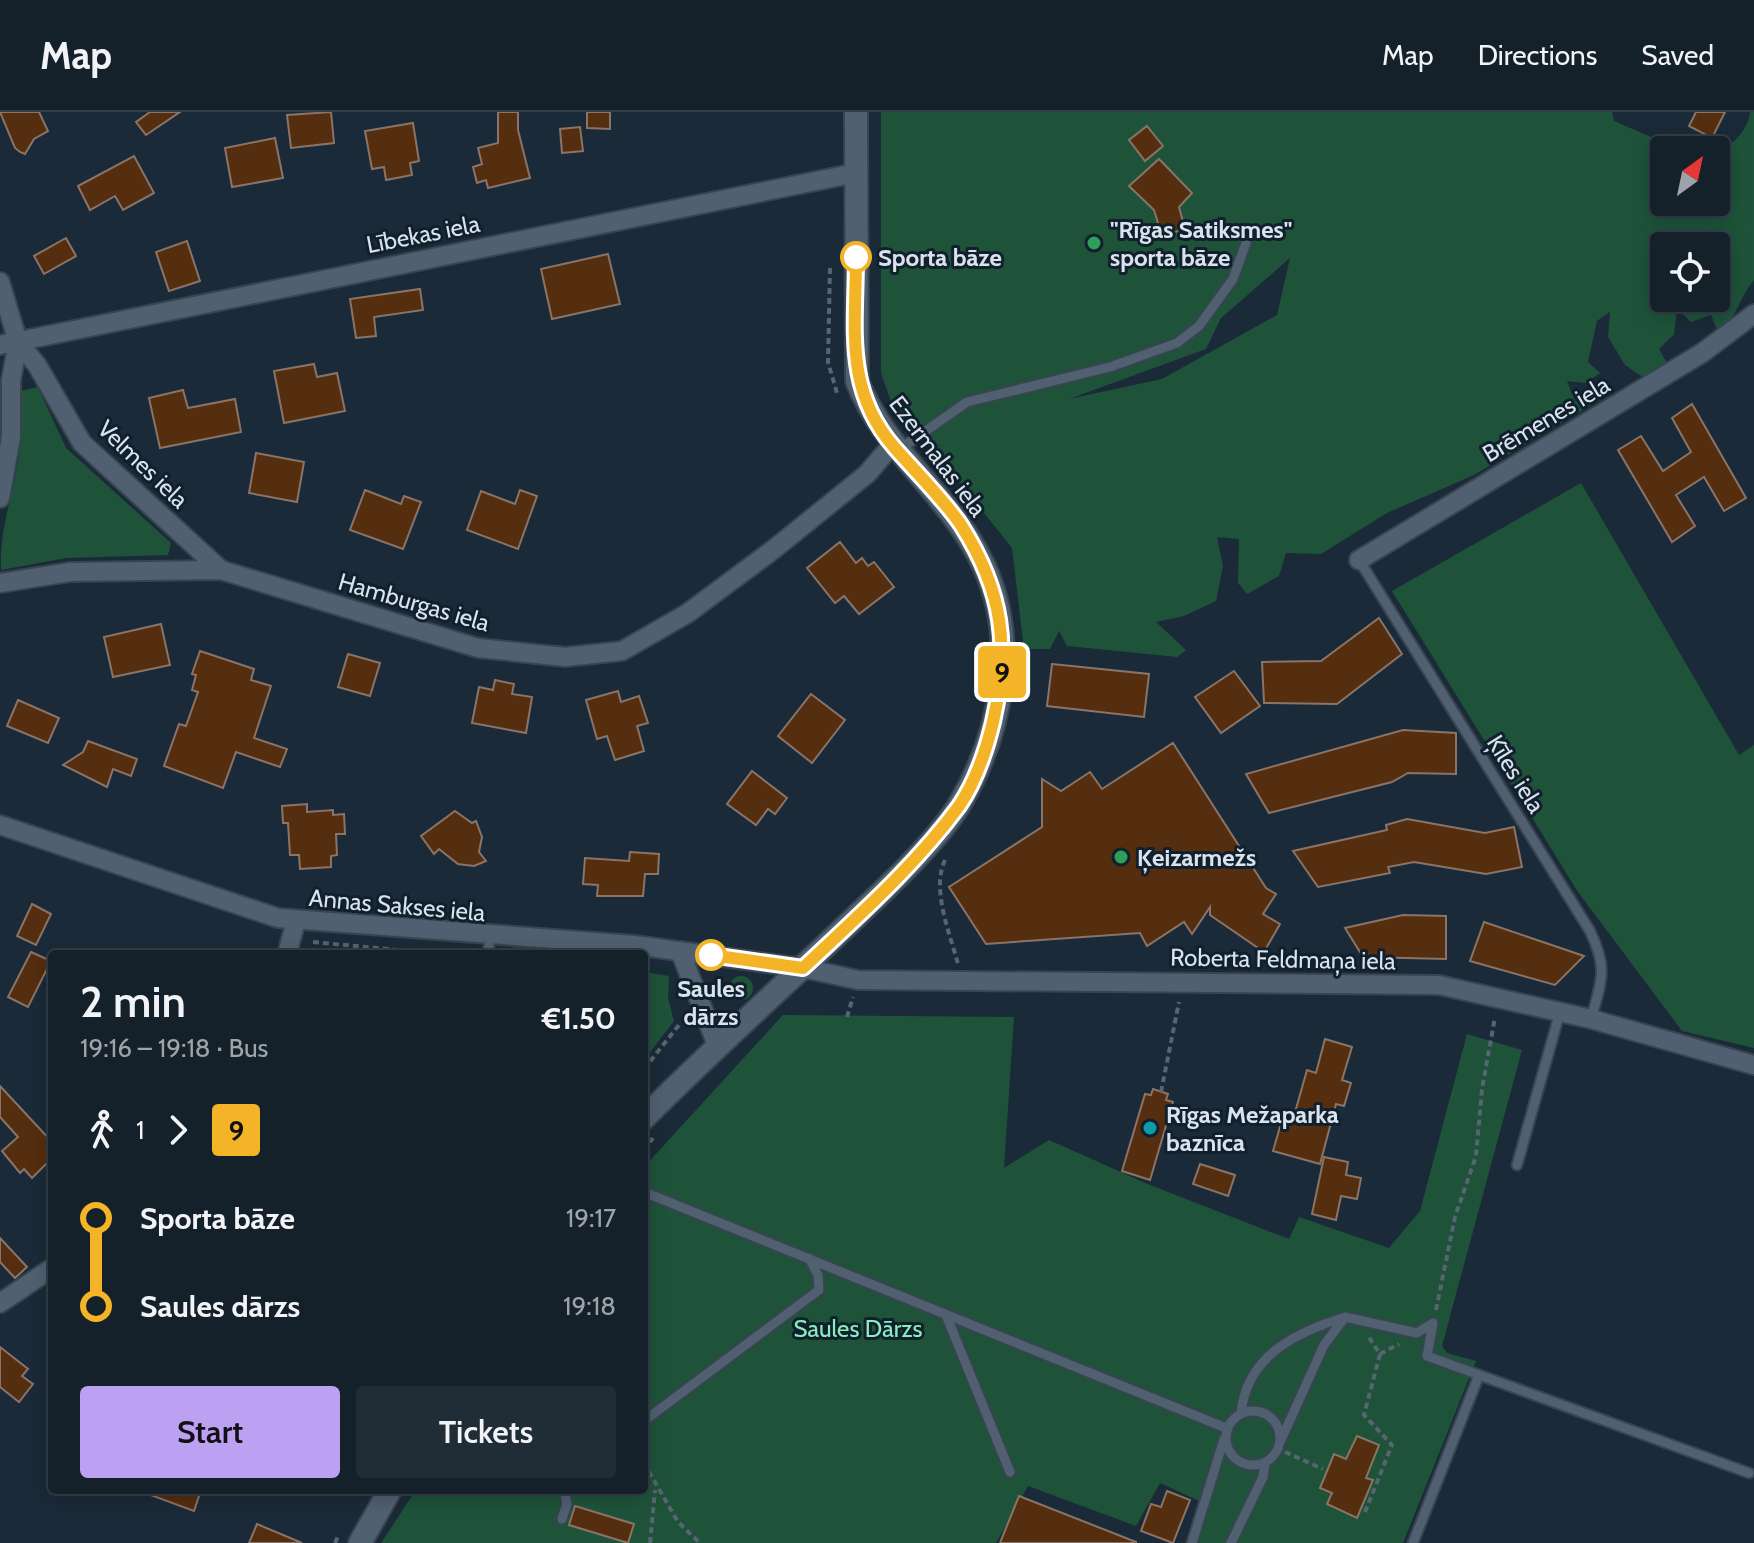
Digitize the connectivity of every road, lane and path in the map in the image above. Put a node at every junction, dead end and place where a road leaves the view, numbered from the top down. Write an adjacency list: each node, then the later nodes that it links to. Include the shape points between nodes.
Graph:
1 (856, 112): 2 (street, Ezermalas iela)
2 (856, 173): 6 (street, Lībekas iela); 7 (street, Ezermalas iela, via 857,381 869,412)
3 (1246, 243): 7 (lane, via 1233,279 1199,326 1177,343 1110,367 967,402)
4 (0, 282): 6 (street, Velmes iela)
5 (1754, 314): 9 (street, Brēmenes iela, via 1702,353)
6 (9, 343): 8 (street, Velmes iela, via 11,437); 10 (street, Velmes iela, via 37,365 82,443)
7 (894, 448): 10 (street, Hamburgas iela, via 774,549 688,613 622,651 565,657 478,648); 19 (street, Ezermalas iela, via 959,523 983,564 998,606 1004,648 1000,690 986,752 960,804 895,879)
8 (0, 498)
9 (1359, 560): 24 (lane, Ķīles iela, via 1590,931 1603,959)
10 (221, 570): 11 (street, Hamburgas iela, via 70,572)
11 (0, 583)
12 (0, 825): 14 (street, Annas Sakses iela)
13 (950, 848): 18 (path, via 939,872 943,902 958,964)
14 (296, 921): 15 (street, Annas Sakses iela); 16 (street)
15 (489, 945): 17 (street, Annas Sakses iela)
16 (288, 950)
17 (680, 951): 19 (street, Annas Sakses iela); 22 (street)
18 (973, 964)
19 (803, 968): 20 (street, Roberta Feldmaņa iela, via 858,980); 25 (street, Ezermalas iela)
20 (1178, 982): 21 (street, Roberta Feldmaņa iela, via 1439,985); 28 (path, via 1180,1002)
21 (1499, 998): 23 (street, Roberta Feldmaņa iela); 37 (path, via 1476,1156 1455,1217)
22 (704, 1011): 25 (street); 26 (path, via 679,1025)
23 (1560, 1012): 24 (street, Roberta Feldmaņa iela); 30 (lane)
24 (1591, 1019): 27 (street, Roberta Feldmaņa iela)
25 (717, 1045): 29 (street, Ezermalas iela)
26 (648, 1064)
27 (1754, 1065)
28 (1161, 1092)
29 (653, 1122)
30 (1517, 1165)
31 (648, 1194): 32 (lane)
32 (809, 1258): 35 (lane); 40 (lane, via 819,1290)
33 (48, 1271): 34 (street)
34 (0, 1303)
35 (946, 1315): 41 (lane); 47 (lane)
36 (1350, 1317): 37 (lane, via 1417,1333); 39 (lane, via 1301,1331 1264,1360 1242,1397); 42 (lane, via 1324,1345); 52 (path, via 1380,1354 1364,1415 1392,1445)
37 (1433, 1323): 38 (lane, via 1427,1356)
38 (1479, 1375): 48 (lane); 61 (lane)
39 (1241, 1413): 41 (lane); 42 (lane, via 1269,1415)
40 (648, 1418)
41 (1225, 1432): 44 (lane, via 1228,1450 1237,1461); 59 (lane)
42 (1281, 1440): 44 (lane)
43 (1294, 1456): 45 (path)
44 (1265, 1463): 60 (lane)
45 (1323, 1469)
46 (648, 1471): 49 (path)
47 (1010, 1472)
48 (1749, 1473)
49 (656, 1488): 54 (path); 56 (path)
50 (388, 1494): 55 (street)
51 (565, 1494): 53 (lane)
52 (1365, 1512)
53 (562, 1519)
54 (692, 1536): 57 (path); 58 (path)
55 (360, 1543)
56 (650, 1543)
57 (692, 1543)
58 (700, 1543)
59 (1192, 1543)
60 (1231, 1543)
61 (1413, 1543)

